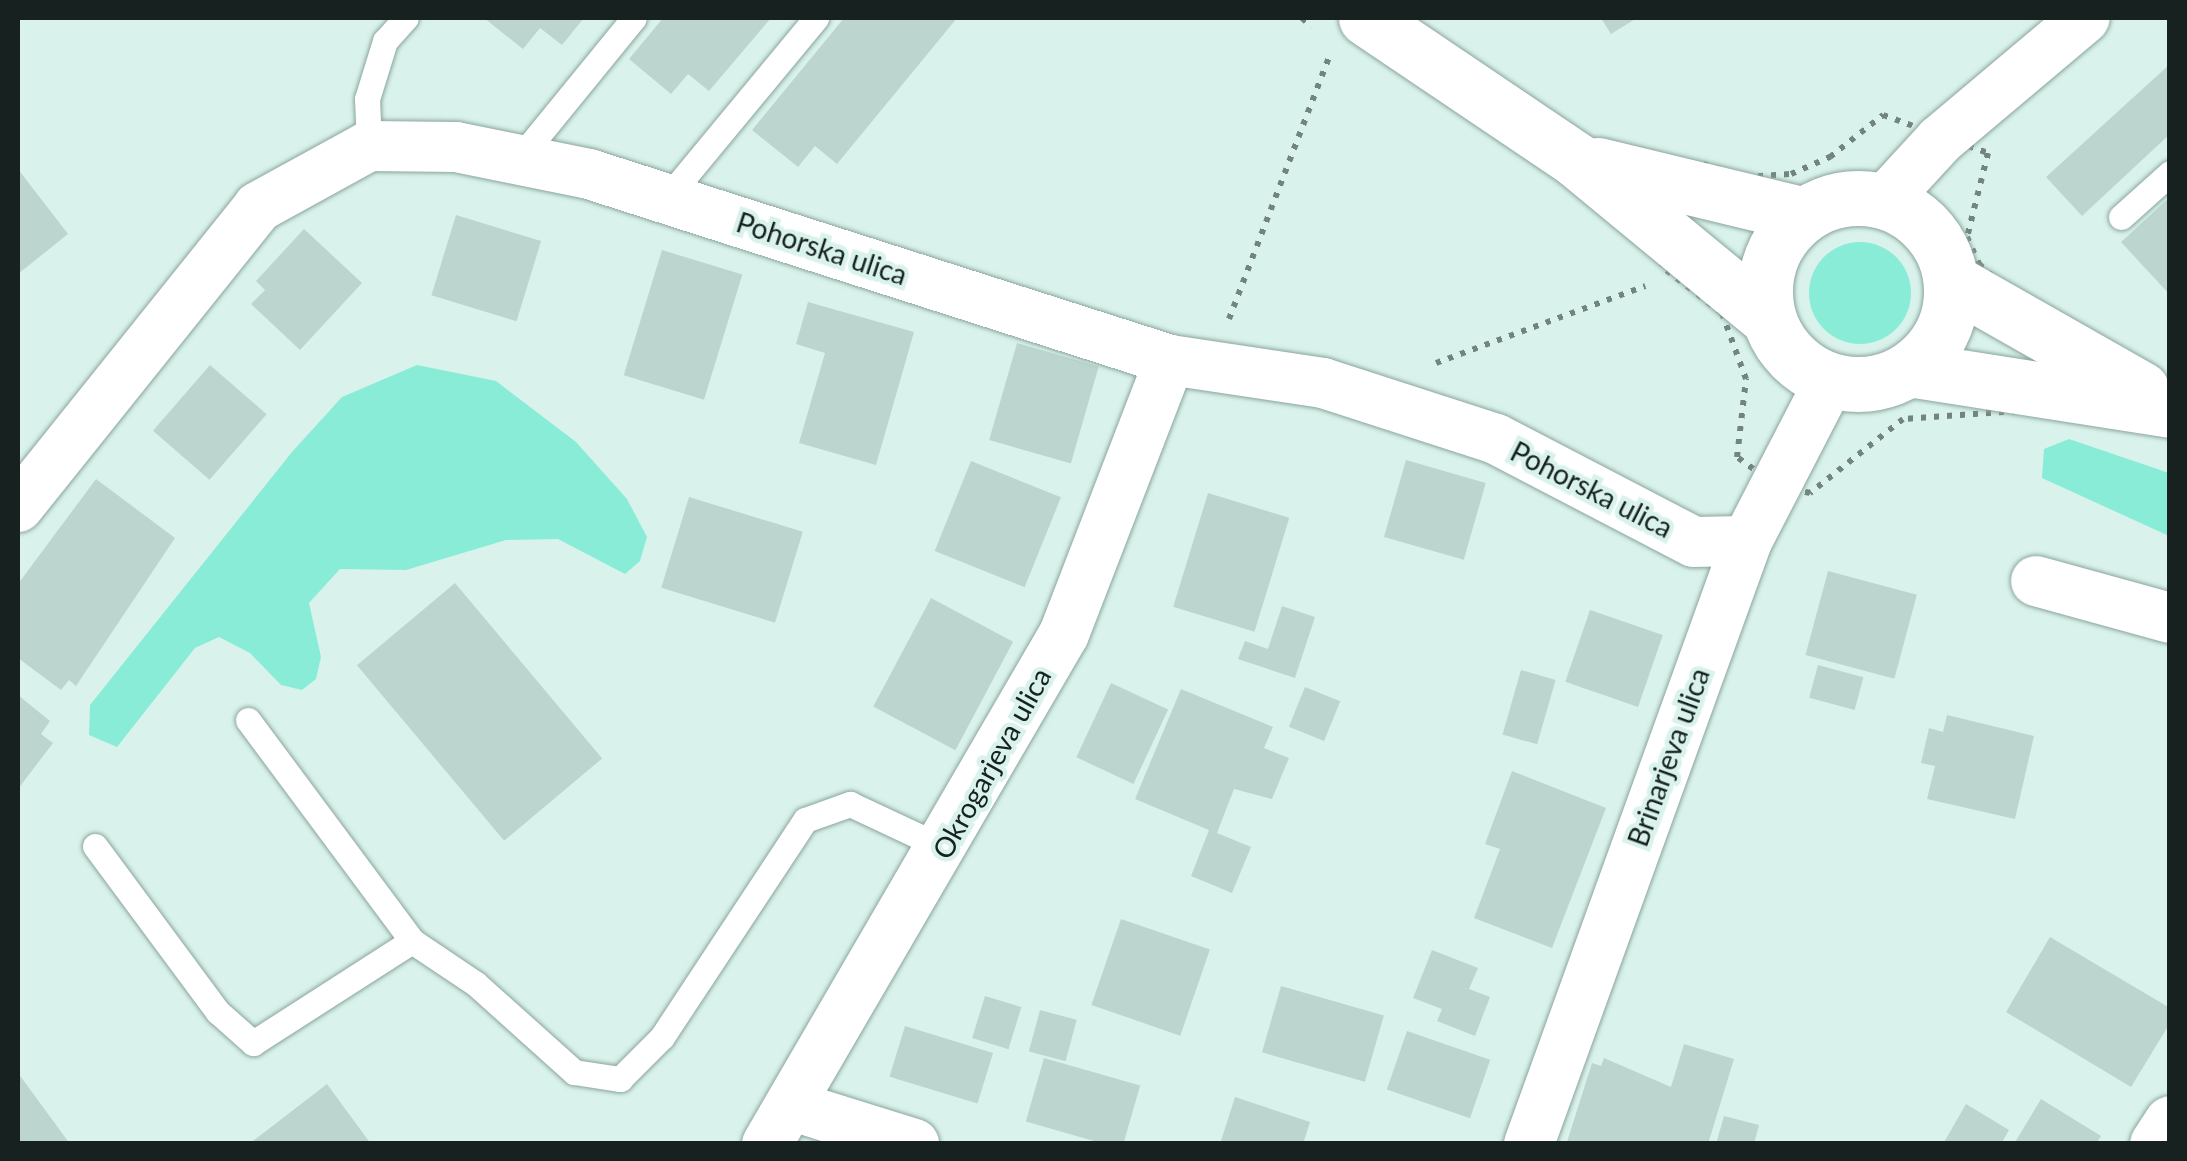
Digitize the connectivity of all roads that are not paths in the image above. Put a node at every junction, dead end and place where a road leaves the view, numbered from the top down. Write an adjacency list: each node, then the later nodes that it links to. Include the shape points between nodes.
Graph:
1 (406, 18): 6 (lane, via 385,41 367,99)
2 (634, 18): 7 (lane)
3 (816, 18): 9 (lane)
4 (2085, 18): 10 (street, via 1940,140)
5 (1350, 32): 13 (street, via 1575,159)
6 (369, 146): 7 (street, Pohorska ulica, via 456,148); 21 (street, Pohorska ulica, via 258,206)
7 (518, 160): 9 (street, Pohorska ulica)
8 (2170, 173): 12 (lane)
9 (667, 198): 16 (street, Pohorska ulica)
10 (1884, 201): 11 (street, via 1856,198); 14 (street, via 1930,231)
11 (1804, 216): 13 (street); 15 (street, via 1769,262)
12 (2121, 216)
13 (1680, 236): 15 (street)
14 (1951, 281): 17 (street); 18 (street, via 1942,331)
15 (1768, 319): 19 (street, via 1782,346)
16 (1170, 360): 22 (street, Pohorska ulica, via 1323,384 1496,440 1694,542); 27 (street, Okrogarjeva ulica, via 1064,634)
17 (2037, 360): 18 (street); 20 (street)
18 (1909, 369): 19 (street, via 1858,385)
19 (1830, 380): 22 (street, Brinarjeva ulica)
20 (2170, 407)
21 (18, 506)
22 (1747, 541): 32 (street, Brinarjeva ulica)
23 (2036, 581): 24 (street)
24 (2170, 618)
25 (248, 720): 28 (lane)
26 (96, 846): 28 (lane, via 218,1012 253,1044)
27 (944, 848): 28 (lane, via 850,804 806,820 662,1036 620,1079 574,1072 476,984); 30 (street, Okrogarjeva ulica)
28 (412, 940)
29 (2170, 1120): 33 (street)
30 (780, 1125): 31 (street)
31 (914, 1144)
32 (1529, 1144)
33 (2154, 1144)

